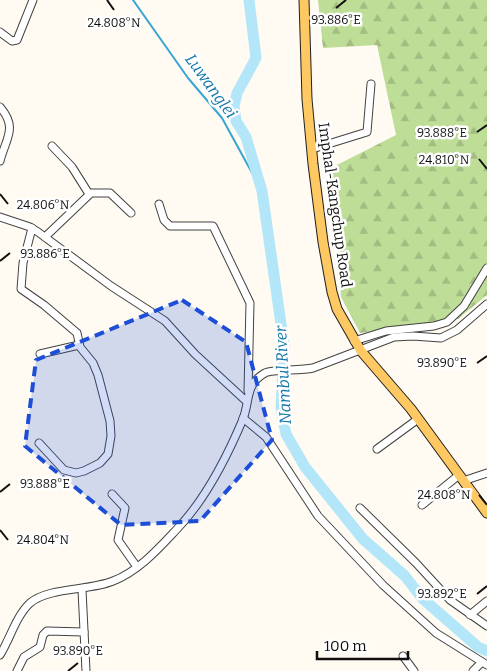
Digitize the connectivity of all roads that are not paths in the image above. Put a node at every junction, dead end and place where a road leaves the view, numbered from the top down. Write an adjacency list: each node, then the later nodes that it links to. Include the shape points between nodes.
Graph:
1 (34, 0): 3 (street, via 17,40 12,41)
2 (304, 0): 7 (main road, Imphal-Kangchup Road)
3 (0, 32)
4 (371, 84): 7 (street, via 367,132)
5 (0, 107): 8 (street, via 10,126)
6 (52, 146): 9 (street, via 72,167)
7 (312, 149): 17 (main road, Imphal-Kangchup Road, via 332,292)
8 (0, 161)
9 (89, 194): 11 (street, via 110,193); 14 (street)
10 (158, 204): 21 (street, via 170,226 213,226 245,290 251,307)
11 (131, 214)
12 (0, 217): 13 (street)
13 (32, 228): 14 (street); 18 (street, via 23,263 21,289 75,331)
14 (45, 237): 22 (street, via 111,286 160,317)
15 (487, 268): 17 (street, via 464,306 447,322 386,330)
16 (487, 304): 19 (street, via 457,330 441,338 402,336)
17 (354, 341): 19 (main road, Imphal-Kangchup Road)
18 (79, 345): 20 (street); 25 (street, via 93,363 100,382 110,428 108,454 92,468 70,472 59,466)
19 (361, 351): 21 (street, via 300,371 268,371 255,380); 24 (main road, Imphal-Kangchup Road)
20 (40, 354)
21 (248, 391): 22 (street)
22 (246, 401): 23 (street)
23 (244, 418): 33 (street, via 196,507); 41 (street, via 266,437 318,516 376,578 436,633)
24 (418, 419): 26 (street); 28 (main road, Imphal-Kangchup Road)
25 (39, 442)
26 (377, 450)
27 (487, 473): 28 (street)
28 (461, 478): 30 (street); 32 (main road, Imphal-Kangchup Road)
29 (112, 494): 33 (street, via 125,508 118,540)
30 (422, 505)
31 (360, 508): 36 (street, via 442,593)
32 (487, 513)
33 (136, 567): 34 (street, via 115,581)
34 (82, 590): 38 (street); 39 (street, via 48,594 32,602 19,618)
35 (487, 601): 36 (street)
36 (470, 615): 37 (street)
37 (487, 626)
38 (84, 632): 42 (street, via 47,631 40,647 24,656); 43 (street)
39 (0, 656)
40 (403, 656): 44 (street)
41 (484, 664): 45 (street)
42 (17, 671)
43 (86, 671)
44 (414, 671)
45 (473, 671)

